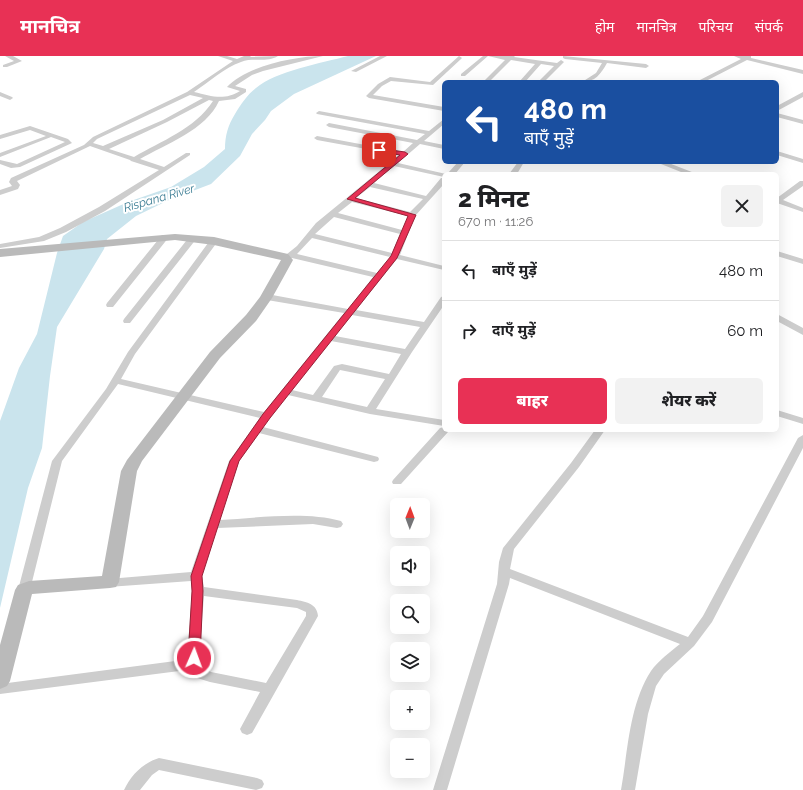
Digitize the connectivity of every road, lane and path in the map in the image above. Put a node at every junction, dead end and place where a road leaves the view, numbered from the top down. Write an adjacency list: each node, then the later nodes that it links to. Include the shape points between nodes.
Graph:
1 (8, 56): 19 (street, via 19,61)
2 (221, 56): 14 (street)
3 (320, 56): 17 (street)
4 (384, 56): 21 (street)
5 (486, 56): 23 (street)
6 (491, 56): 12 (street)
7 (737, 56): 10 (street)
8 (274, 57): 14 (street); 17 (street)
9 (566, 57): 13 (street); 18 (street)
10 (749, 57): 22 (street); 28 (street)
11 (459, 58): 35 (street, via 431,84 390,79 369,96)
12 (510, 58): 16 (street); 24 (street)
13 (592, 58): 15 (street)
14 (243, 59): 29 (street)
15 (606, 61): 20 (street); 27 (street, via 598,74)
16 (539, 63): 18 (street); 25 (street)
17 (283, 64): 33 (street, via 254,71 240,79 230,88 244,91 234,98)
18 (557, 65): 26 (street)
19 (5, 66)
20 (646, 66)
21 (354, 71)
22 (803, 72)
23 (464, 75)
24 (488, 80)
25 (524, 80)
26 (544, 80)
27 (588, 80)
28 (702, 80)
29 (189, 93): 33 (street); 47 (street, via 95,138)
30 (0, 94): 32 (street)
31 (803, 94): 34 (street)
32 (10, 98)
33 (212, 98): 50 (street); 55 (street, via 216,101 213,107 200,121)
34 (779, 108)
35 (442, 109)
36 (319, 113): 42 (street)
37 (779, 116): 38 (street)
38 (803, 122)
39 (442, 123): 42 (street)
40 (329, 125): 41 (street)
41 (368, 132): 46 (street); 48 (street)
42 (431, 133): 46 (street)
43 (0, 137): 57 (street, via 30,128 69,143 18,166)
44 (48, 137): 54 (street)
45 (317, 138): 48 (street)
46 (421, 142): 49 (street); 52 (street)
47 (89, 144): 50 (street); 68 (street, via 14,180 16,186)
48 (353, 145): 52 (street)
49 (442, 147)
50 (103, 150): 55 (street)
51 (188, 154): 61 (street)
52 (405, 154): 58 (street)
53 (779, 154): 56 (street)
54 (0, 155)
55 (133, 160): 61 (street)
56 (803, 161)
57 (0, 162)
58 (392, 164): 64 (street); 67 (street)
59 (460, 164): 62 (street)
60 (669, 164): 63 (street)
61 (164, 169): 81 (street, via 102,209 58,232 41,239)
62 (452, 172)
63 (688, 172)
64 (442, 175)
65 (442, 182): 69 (street)
66 (803, 183): 71 (street)
67 (368, 184): 69 (street); 70 (street)
68 (0, 193)
69 (427, 198): 75 (street)
70 (350, 199): 74 (street); 75 (street)
71 (779, 200)
72 (779, 202): 73 (street)
73 (803, 210)
74 (332, 214): 76 (street); 77 (street)
75 (412, 215): 76 (street)
76 (405, 233): 85 (street)
77 (308, 235): 84 (street); 85 (street)
78 (165, 237): 79 (main road); 82 (main road); 90 (street)
79 (193, 238): 80 (main road); 94 (street)
80 (214, 241): 84 (main road); 100 (street, via 131,354)
81 (0, 246)
82 (0, 253)
83 (779, 254): 86 (street)
84 (289, 256): 88 (street); 89 (main road)
85 (395, 256): 87 (street); 88 (street)
86 (803, 262)
87 (442, 268)
88 (378, 276): 92 (street)
89 (267, 297): 92 (street); 102 (main road)
90 (110, 305)
91 (441, 309): 95 (street)
92 (352, 311): 95 (street); 97 (street)
93 (779, 318): 96 (street)
94 (127, 321)
95 (426, 325): 98 (street)
96 (803, 332)
97 (330, 338): 98 (street); 101 (street)
98 (407, 352): 99 (street)
99 (390, 377): 103 (street, via 337,368); 104 (street)
100 (116, 381): 102 (street); 120 (street, via 57,461)
101 (287, 392): 103 (street); 106 (street)
102 (182, 395): 106 (street); 119 (main road, via 129,471)
103 (316, 398): 104 (street)
104 (370, 411): 108 (street)
105 (779, 414): 107 (street)
106 (266, 416): 109 (street)
107 (803, 421)
108 (442, 423)
109 (257, 429): 113 (street); 115 (street, via 234,461)
110 (442, 432): 114 (street)
111 (599, 432): 117 (street, via 509,548)
112 (803, 438): 122 (street, via 708,619)
113 (374, 459)
114 (397, 482)
115 (213, 524): 116 (street, via 313,520); 118 (street)
116 (337, 524)
117 (504, 571): 122 (street); 130 (street, via 503,584)
118 (196, 576): 119 (street); 121 (street)
119 (108, 583): 120 (main road, via 29,587)
120 (24, 590): 124 (main road)
121 (198, 591): 123 (street, via 194,658); 126 (street, via 297,604 310,608 312,616)
122 (690, 643): 131 (street, via 657,673 650,685 644,700)
123 (189, 664): 125 (street); 126 (street, via 210,677)
124 (0, 681)
125 (0, 688)
126 (269, 689): 127 (street)
127 (247, 729)
128 (258, 784): 129 (street, via 159,764 147,770)
129 (131, 790)
130 (440, 790)
131 (628, 790)

